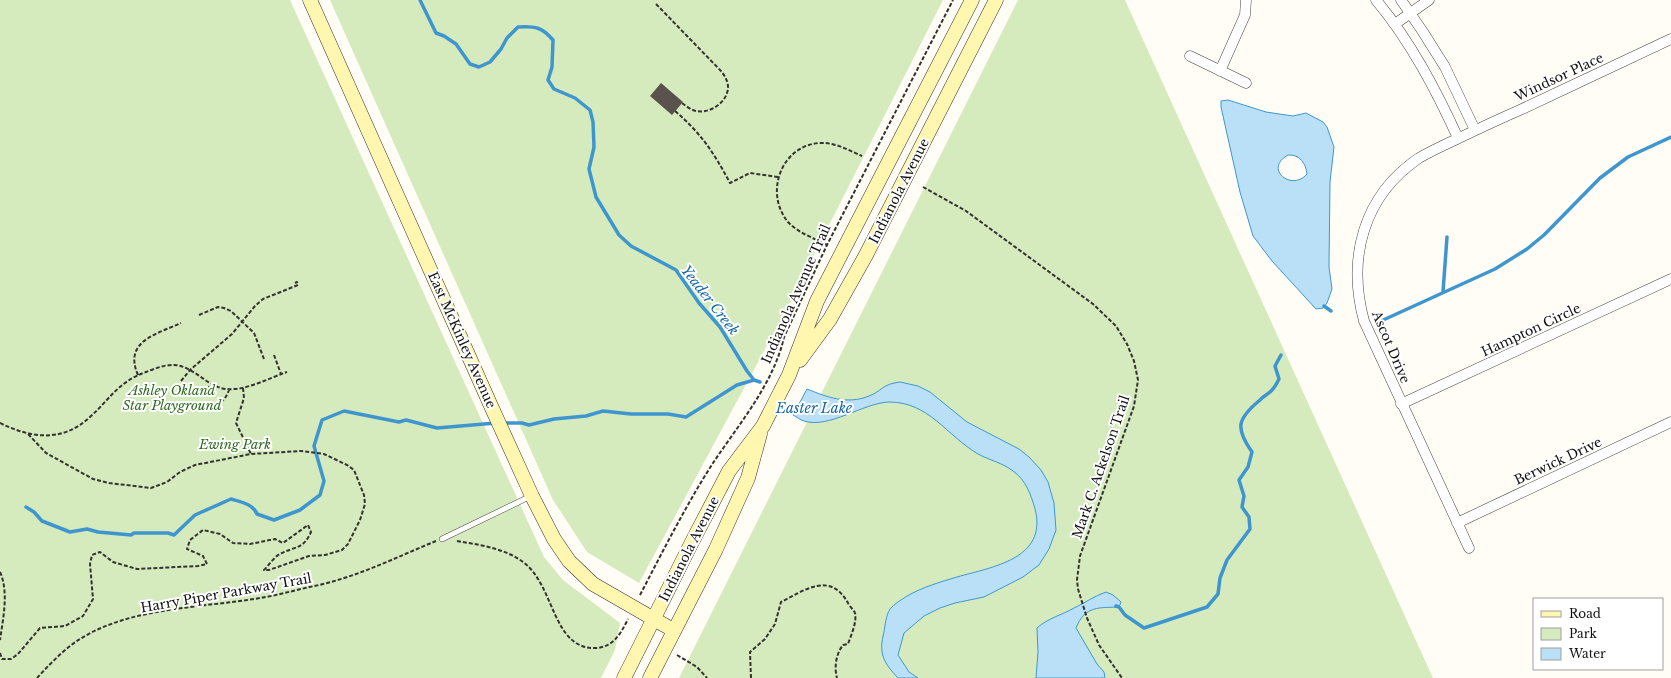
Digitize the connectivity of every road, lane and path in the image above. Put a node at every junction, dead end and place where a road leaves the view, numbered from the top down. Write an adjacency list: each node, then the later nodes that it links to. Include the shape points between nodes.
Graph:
1 (310, 0): 50 (main road, East McKinley Avenue)
2 (953, 0): 23 (path, Indianola Avenue Trail)
3 (972, 0): 37 (main road, Indianola Avenue, via 817,301)
4 (996, 0): 37 (main road, Indianola Avenue, via 866,256 830,319)
5 (1246, 0): 14 (street, via 1245,15)
6 (1376, 0): 11 (street)
7 (1400, 0): 10 (street)
8 (1429, 0): 10 (street)
9 (656, 4): 16 (path, via 722,72 728,86 723,101 717,106 696,111)
10 (1410, 13): 11 (street); 18 (street, via 1444,67)
11 (1395, 24): 19 (street, via 1427,75)
12 (1671, 39): 18 (street, Windsor Place)
13 (1190, 56): 14 (street)
14 (1220, 71): 15 (street)
15 (1246, 83)
16 (682, 103)
17 (675, 111): 21 (path, via 702,137 730,183 750,173)
18 (1475, 130): 19 (street, Windsor Place)
19 (1458, 138): 43 (street, Ascot Drive, via 1419,158 1401,172 1375,206 1360,244 1356,263 1358,302 1369,335)
20 (862, 156): 21 (path, via 831,143 812,145 786,161)
21 (778, 177): 23 (path, via 777,199 788,221 796,229)
22 (923, 187): 68 (path, Mark C. Ackelson Trail, via 966,211 1094,304 1116,326 1134,361 1138,380 1134,406 1080,556 1077,580 1087,618 1099,645)
23 (827, 245): 55 (path, Indianola Avenue Trail, via 784,337 781,352 753,405 688,505)
24 (1671, 279): 43 (street, Hampton Circle)
25 (295, 283): 27 (path, via 298,285)
26 (290, 285): 27 (path)
27 (289, 288): 29 (path, via 263,299)
28 (199, 315): 29 (path, via 212,308 224,308)
29 (242, 321): 32 (path, via 254,333); 33 (path, via 232,334)
30 (181, 323): 36 (path, via 145,339 140,344 134,358)
31 (274, 355): 35 (path)
32 (264, 359)
33 (190, 370): 36 (path, via 168,365); 38 (path); 39 (path)
34 (287, 372): 35 (path)
35 (281, 374): 40 (path)
36 (138, 375): 48 (path, via 123,383 90,417 73,428 53,435)
37 (789, 375): 47 (main road, Indianola Avenue)
38 (181, 381)
39 (211, 385): 41 (path); 42 (path)
40 (243, 388): 41 (path); 49 (path, via 244,398 236,423)
41 (229, 390): 44 (path, via 224,401)
42 (203, 394)
43 (1401, 404): 51 (street, Ascot Drive)
44 (209, 405)
45 (0, 422): 48 (path)
46 (1671, 422): 51 (street, Berwick Drive)
47 (763, 426): 57 (main road, Indianola Avenue, via 729,471); 58 (main road, Indianola Avenue, via 748,478 716,549)
48 (28, 434): 49 (path, via 46,453 93,479 151,488 167,482 195,465)
49 (251, 454): 60 (path, via 324,454 354,470 364,494 365,504 348,544 342,550 309,556 269,570 264,570 279,554 302,546 308,540 311,532 308,525 283,543 275,539 250,544 233,543 220,534 203,530 190,540 187,549 203,556 207,564 198,566 137,569 113,562 100,552 92,555 90,564 93,599 83,616 64,626 40,628 11,659 2,659)
50 (532, 496): 52 (lane); 57 (main road, East McKinley Avenue, via 568,561 593,584)
51 (1457, 522): 53 (street, Ascot Drive)
52 (442, 539): 56 (path, via 502,550 524,563 542,585 564,632 577,645 586,648 607,645 615,641); 62 (path, Harry Piper Parkway Trail, via 382,565 321,584 260,598 192,607 117,622 80,640 51,662)
53 (1469, 548)
54 (0, 572): 59 (path, via 4,580 4,606)
55 (644, 588)
56 (627, 620)
57 (653, 620): 58 (main road, East McKinley Avenue); 63 (main road, Indianola Avenue)
58 (673, 630): 64 (main road, Indianola Avenue)
59 (0, 640)
60 (0, 653)
61 (677, 655): 65 (path, via 697,667)
62 (37, 678)
63 (624, 678)
64 (650, 678)
65 (707, 678)
66 (752, 678): 67 (path, via 750,652 765,639 775,624 780,602 814,586 831,585 840,591 854,613 854,628 848,644 843,645 837,658)
67 (837, 678)
68 (1122, 678)

